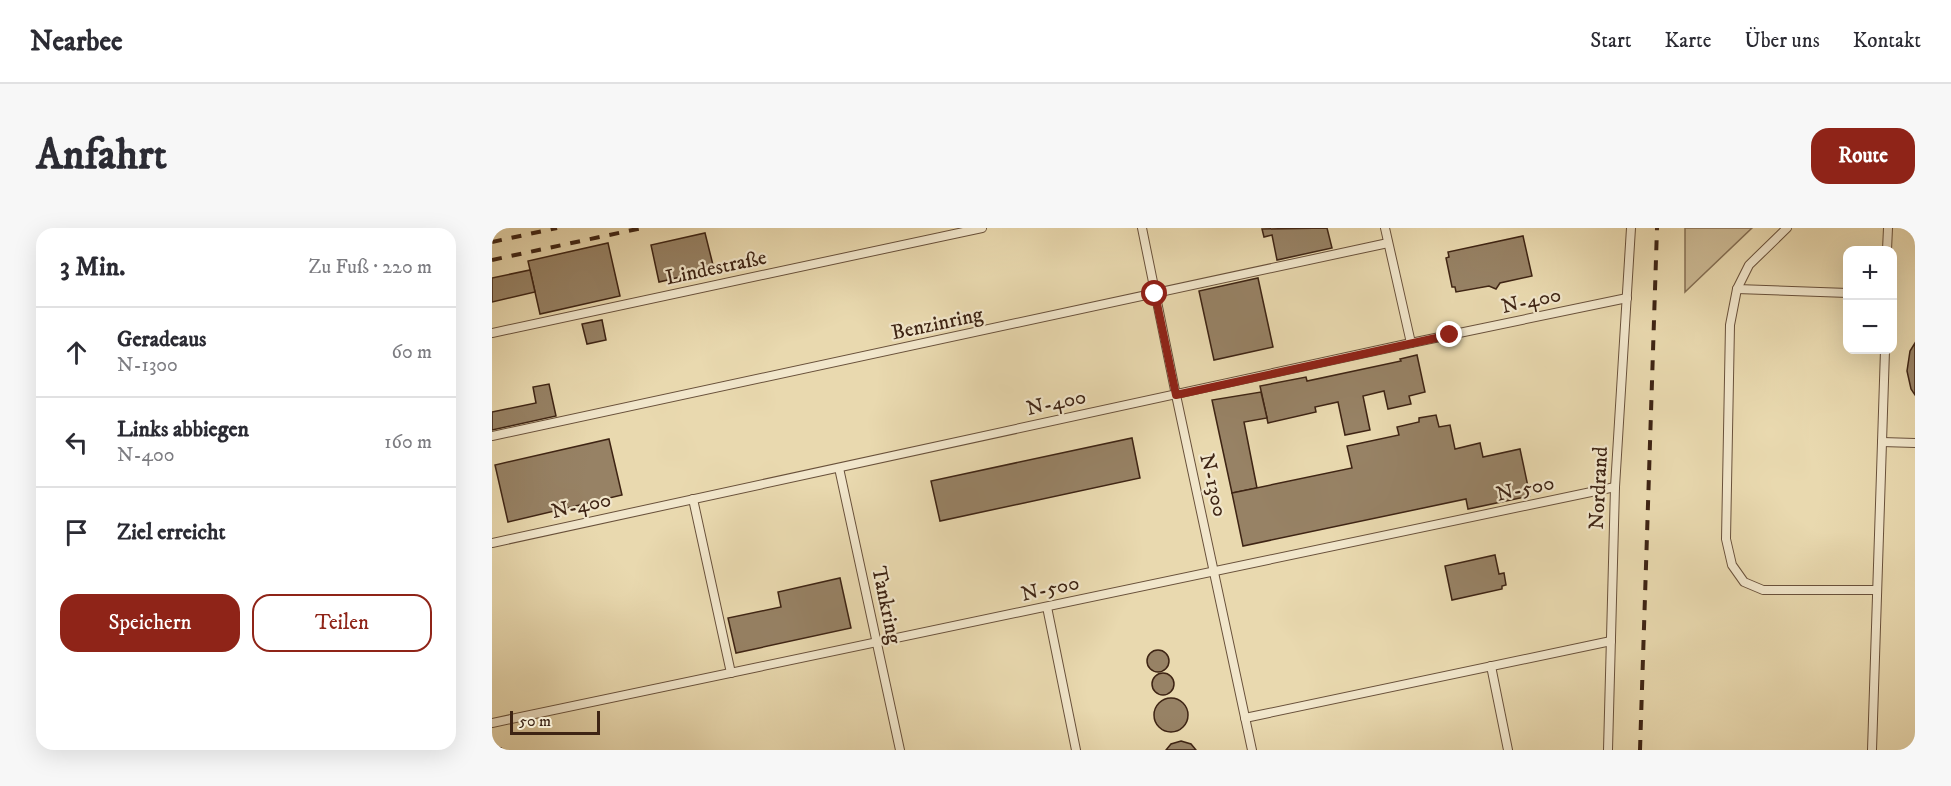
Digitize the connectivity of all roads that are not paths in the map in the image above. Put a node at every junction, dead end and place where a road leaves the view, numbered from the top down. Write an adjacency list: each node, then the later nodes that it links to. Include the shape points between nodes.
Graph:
1 (982, 228): 13 (lane, Lindestraße)
2 (1142, 228): 11 (lane, N-1300)
3 (1385, 228): 7 (lane)
4 (1630, 228): 12 (lane, Nordrand)
5 (1787, 228): 9 (lane, via 1749,265)
6 (1888, 228): 8 (lane)
7 (1388, 243): 11 (lane, Benzinring); 14 (lane)
8 (1887, 246)
9 (1737, 289): 10 (lane); 25 (lane, via 1730,325 1726,539 1732,565 1744,582 1763,590)
10 (1843, 293)
11 (1155, 294): 16 (lane, N-1300); 17 (lane, Benzinring)
12 (1628, 298): 14 (lane, N-400); 21 (lane, Nordrand)
13 (492, 333)
14 (1411, 343): 16 (lane, N-400)
15 (1885, 354): 18 (lane)
16 (1176, 395): 20 (lane, N-400); 24 (lane, N-1300)
17 (492, 436)
18 (1882, 442): 19 (lane); 25 (lane)
19 (1915, 442)
20 (839, 468): 22 (lane, N-400); 28 (lane, Tankring)
21 (1615, 487): 24 (lane, N-500); 27 (lane, Nordrand)
22 (693, 499): 23 (lane, N-400); 30 (lane)
23 (492, 543)
24 (1215, 571): 26 (lane, N-500); 31 (lane, N-1300)
25 (1876, 590): 38 (lane)
26 (1047, 607): 28 (lane, N-500); 34 (lane)
27 (1611, 641): 29 (lane); 37 (lane, Nordrand)
28 (877, 642): 30 (lane, N-500); 33 (lane, Tankring)
29 (1491, 666): 31 (lane); 36 (lane)
30 (731, 673): 32 (lane, N-500)
31 (1245, 717): 35 (lane, N-1300)
32 (492, 723)
33 (900, 750)
34 (1076, 750)
35 (1252, 750)
36 (1508, 750)
37 (1608, 750)
38 (1872, 750)

